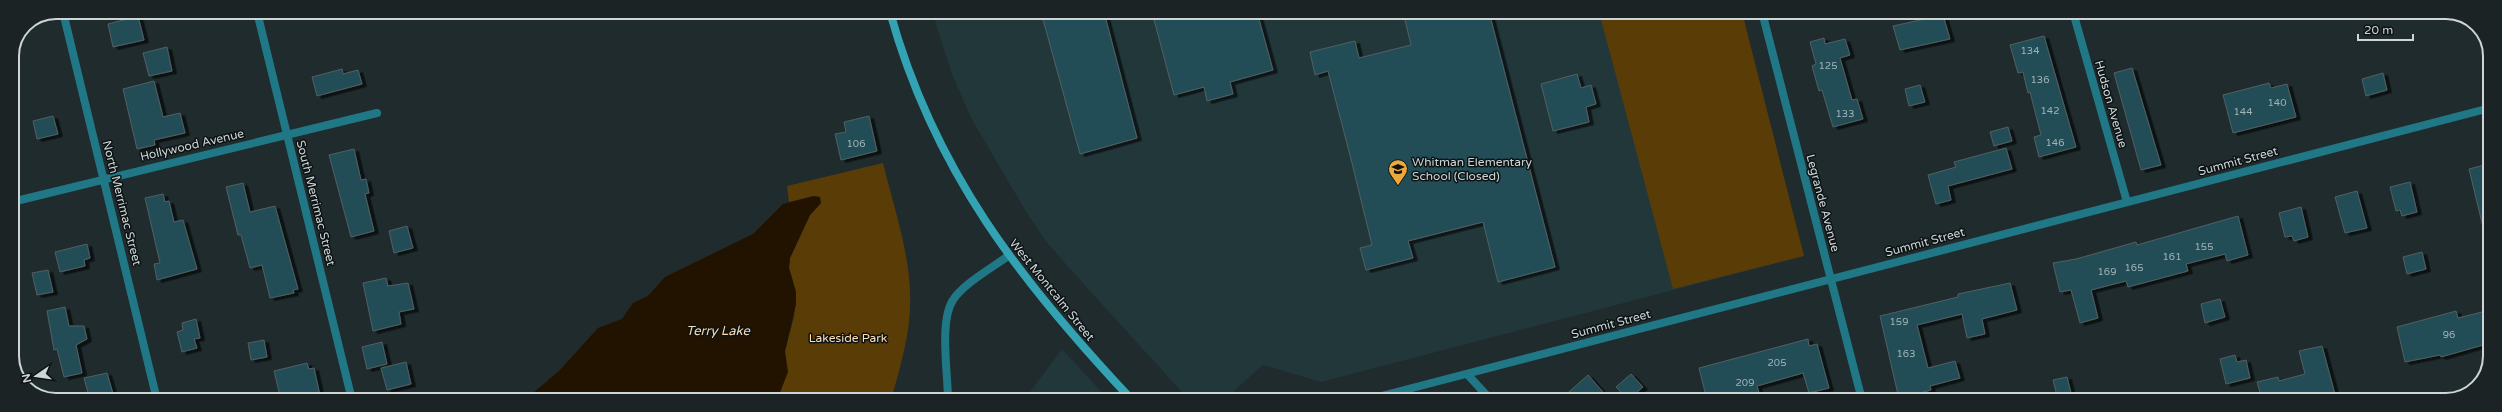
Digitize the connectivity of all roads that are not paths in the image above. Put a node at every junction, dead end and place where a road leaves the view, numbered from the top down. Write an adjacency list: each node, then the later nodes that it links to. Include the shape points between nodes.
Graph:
1 (65, 19): 9 (street, North Merrimac Street)
2 (260, 19): 8 (street, South Merrimac Street)
3 (892, 19): 12 (main road, West Montcalm Street, via 915,88 937,138 969,198)
4 (1763, 19): 13 (street, Legrande Avenue)
5 (2075, 19): 11 (street, Hudson Avenue)
6 (2483, 110): 11 (street, Summit Street)
7 (377, 113): 8 (street, Hollywood Avenue)
8 (287, 135): 9 (street, Hollywood Avenue); 16 (street, South Merrimac Street)
9 (103, 178): 10 (street, Hollywood Avenue); 15 (street, North Merrimac Street)
10 (19, 200)
11 (2127, 202): 13 (street, Summit Street)
12 (1008, 256): 17 (street, via 958,293 949,307 946,321); 18 (main road, West Montcalm Street, via 1062,323)
13 (1831, 279): 14 (street, Summit Street); 21 (street, Legrande Avenue)
14 (1467, 374): 19 (street, Summit Street); 20 (street)
15 (156, 393)
16 (350, 393)
17 (948, 393)
18 (1126, 393)
19 (1393, 393)
20 (1484, 393)
21 (1860, 393)

